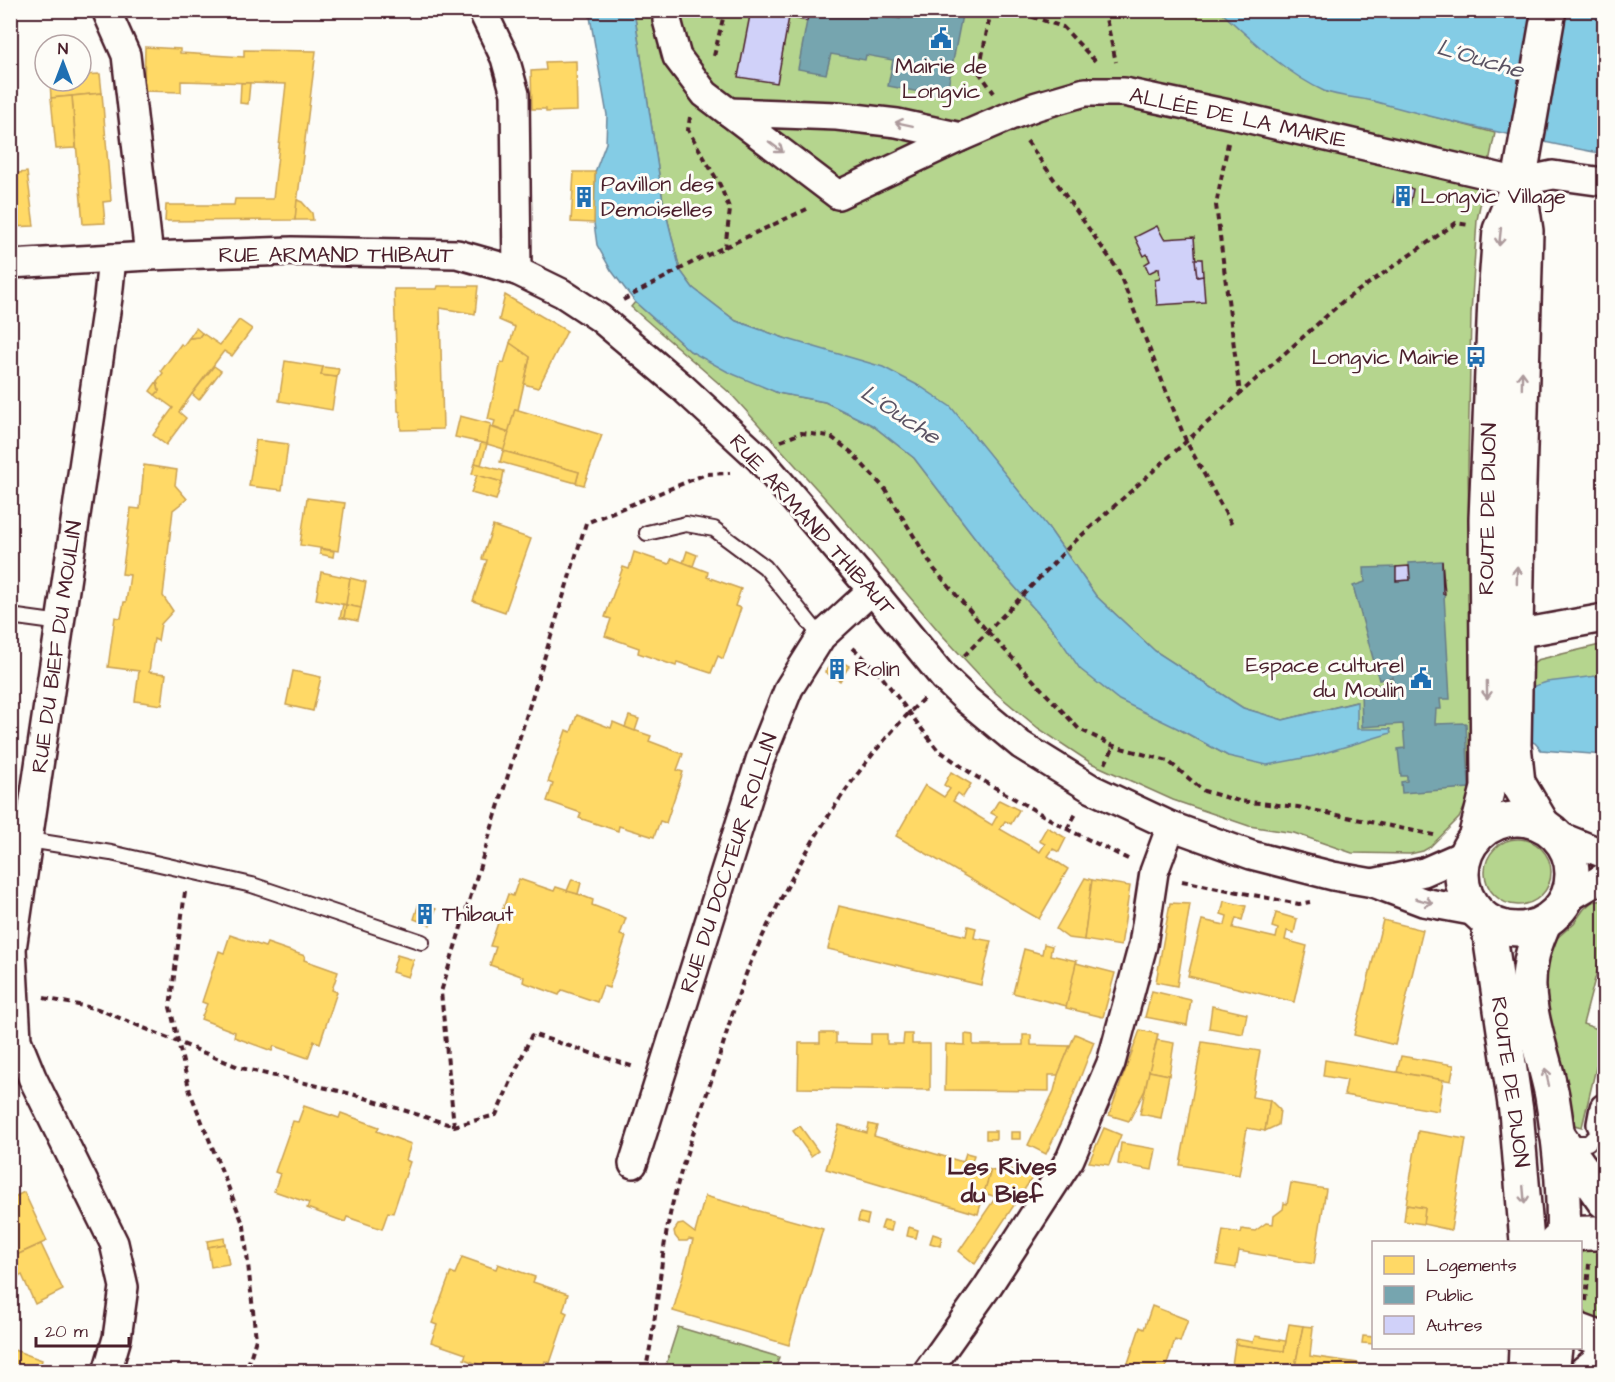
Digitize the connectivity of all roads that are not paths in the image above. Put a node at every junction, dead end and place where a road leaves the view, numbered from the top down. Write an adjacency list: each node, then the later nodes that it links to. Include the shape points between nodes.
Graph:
1 (106, 10): 9 (street, via 126,55)
2 (482, 10): 12 (street, via 505,58 515,94)
3 (668, 10): 5 (street, via 677,57 705,94)
4 (1549, 10): 7 (main road, ROUTE DE DIJON)
5 (729, 112): 6 (street, one-way to 5, via 897,123 837,116); 6 (street, ALLÉE DE LA MAIRIE, one-way to 6, via 838,195)
6 (961, 137): 7 (street, ALLÉE DE LA MAIRIE, via 1037,106 1085,92 1124,92)
7 (1519, 182): 8 (street, via 1553,175); 19 (main road, ROUTE DE DIJON, one-way to 7, via 1526,231); 19 (main road, ROUTE DE DIJON, one-way to 19, via 1500,230 1494,298 1486,519)
8 (1605, 182)
9 (149, 256): 10 (street, RUE ARMAND THIBAUT); 12 (street, RUE ARMAND THIBAUT, via 292,251 457,254)
10 (112, 258): 11 (street, RUE ARMAND THIBAUT); 17 (street, RUE DU BIEF DU MOULIN)
11 (10, 264)
12 (517, 271): 14 (street, RUE ARMAND THIBAUT, via 562,293 600,318 682,387 760,459)
13 (647, 533): 18 (lane, via 686,524 714,529 765,567)
14 (872, 590): 18 (street, RUE DU DOCTEUR ROLLIN); 21 (street, RUE ARMAND THIBAUT, via 944,678 1021,745 1092,789)
15 (10, 616): 17 (lane)
16 (1605, 618): 19 (street)
17 (61, 623): 23 (street, RUE DU BIEF DU MOULIN)
18 (829, 629): 34 (street, RUE DU DOCTEUR ROLLIN, via 789,688 760,760)
19 (1501, 633): 20 (main road, ROUTE DE DIJON, via 1514,745)
20 (1503, 785): 22 (main road, ROUTE DE DIJON); 24 (main road, ROUTE DE DIJON)
21 (1171, 826): 27 (street, RUE ARMAND THIBAUT, via 1251,855); 44 (street, via 1154,872 1143,945 1111,1063 1070,1158 988,1286)
22 (1550, 830): 24 (main road, via 1525,819 1507,819 1489,826); 25 (street); 28 (main road, via 1567,850 1573,866)
23 (29, 840): 31 (lane, via 111,853 252,885); 43 (street, RUE DU BIEF DU MOULIN, via 12,950 17,1040 114,1244 124,1287 117,1338)
24 (1470, 846): 27 (street, RUE ARMAND THIBAUT, via 1424,872); 29 (main road, via 1462,869 1463,885 1468,900)
25 (1605, 854)
26 (1605, 877): 28 (street)
27 (1373, 883): 29 (street, RUE ARMAND THIBAUT, one-way to 29, via 1423,902)
28 (1567, 899): 30 (main road)
29 (1482, 917): 30 (main road, via 1516,930); 36 (main road, ROUTE DE DIJON, one-way to 36, via 1516,1111)
30 (1544, 923): 33 (main road, ROUTE DE DIJON, one-way to 30, via 1529,993 1531,961)
31 (422, 942)
32 (1603, 1116): 33 (lane, via 1598,1133 1588,1143 1572,1143)
33 (1557, 1134): 35 (main road); 37 (main road, ROUTE DE DIJON)
34 (633, 1164)
35 (1605, 1201)
36 (1527, 1241)
37 (1575, 1241)
38 (1583, 1318): 39 (main road)
39 (1605, 1340)
40 (1526, 1349): 45 (main road)
41 (1555, 1349): 46 (main road)
42 (1605, 1358): 47 (main road)
43 (107, 1371)
44 (927, 1371)
45 (1525, 1371)
46 (1552, 1371)
47 (1586, 1371)

